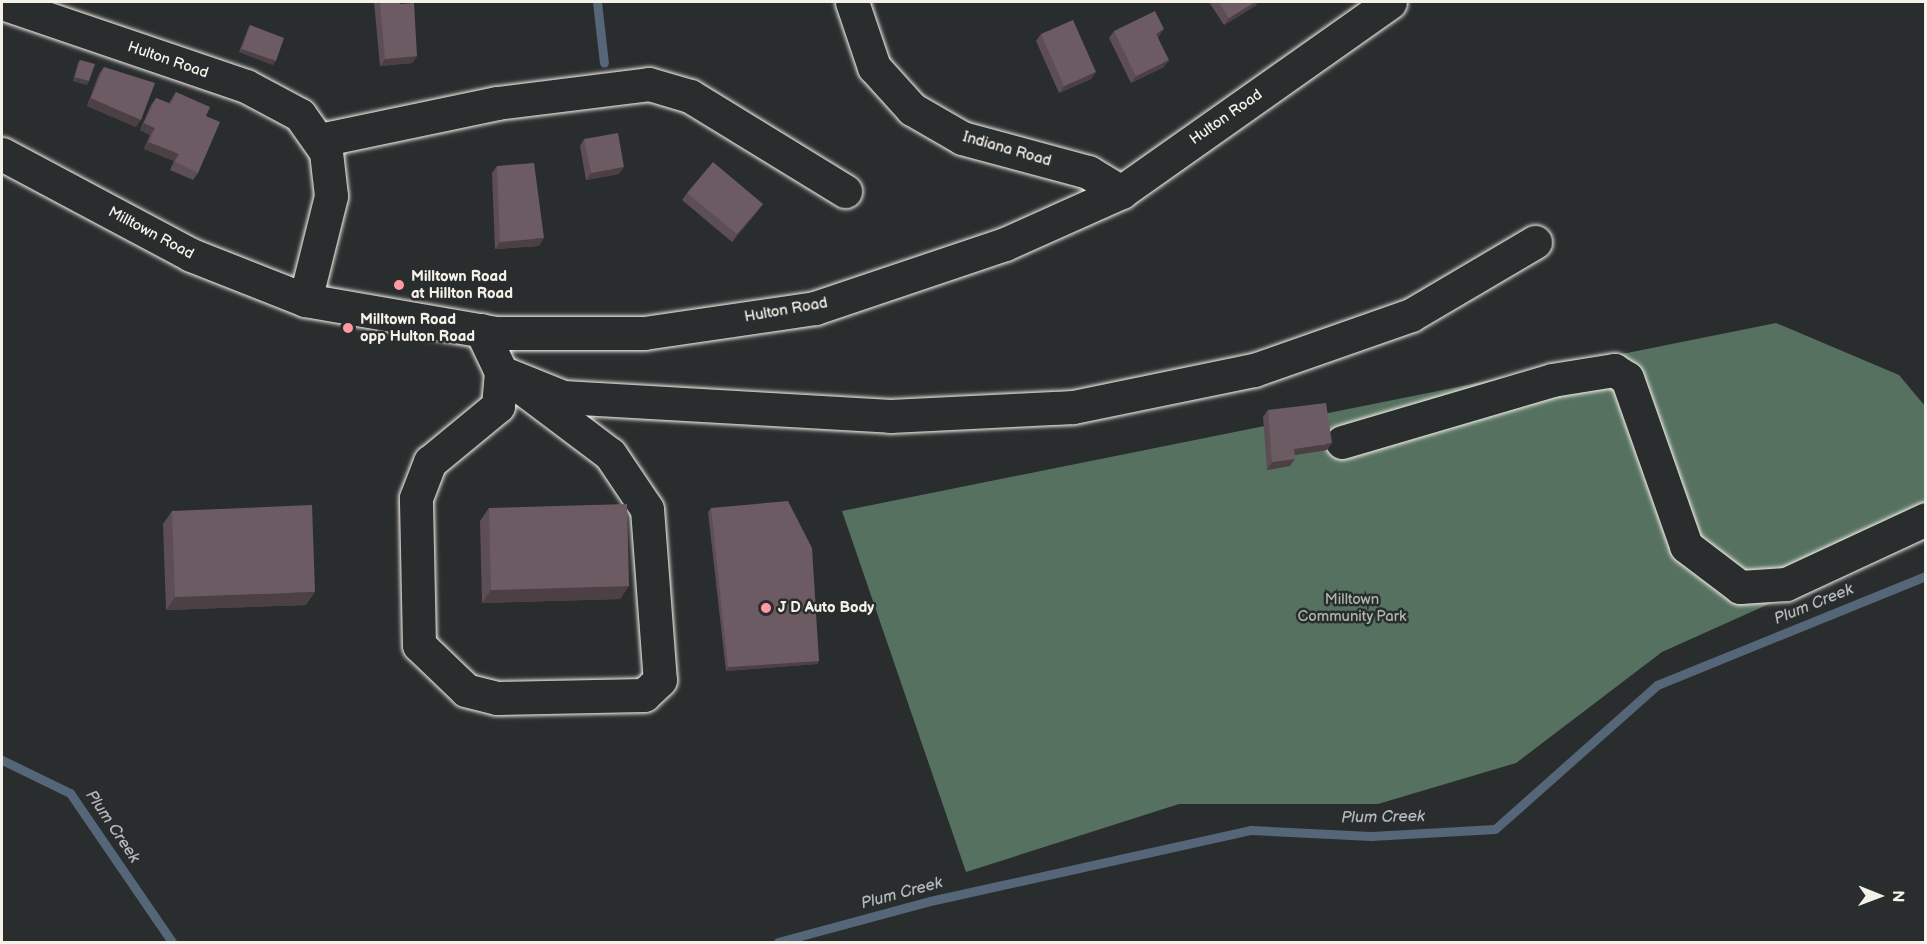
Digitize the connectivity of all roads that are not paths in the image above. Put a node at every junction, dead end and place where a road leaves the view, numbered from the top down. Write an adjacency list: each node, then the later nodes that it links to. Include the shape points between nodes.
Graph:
1 (852, 2): 7 (main road, Indiana Road, via 874,67 912,109 962,138 1088,172)
2 (1390, 2): 7 (main road, Hulton Road)
3 (2, 3): 4 (main road, Hulton Road, via 246,86 300,115)
4 (320, 140): 6 (main road, via 497,103 649,84 690,96); 9 (main road, Hulton Road, via 331,196)
5 (2, 154): 9 (main road, Milltown Road, via 191,255)
6 (845, 191)
7 (1121, 192): 10 (main road, Hulton Road, via 1005,244 815,308 644,333)
8 (1535, 242): 11 (main road, via 1411,315 1254,370 1073,407 890,416 563,398)
9 (305, 300): 10 (main road, Hulton Road)
10 (481, 330): 11 (main road)
11 (501, 372): 11 (main road, via 498,406 430,462 416,498 419,645 466,690 497,698 644,695 660,680 647,509 610,454)
12 (1342, 442): 13 (main road, via 1552,380 1614,370 1627,378 1686,546 1740,587 1786,584)
13 (1926, 519)

